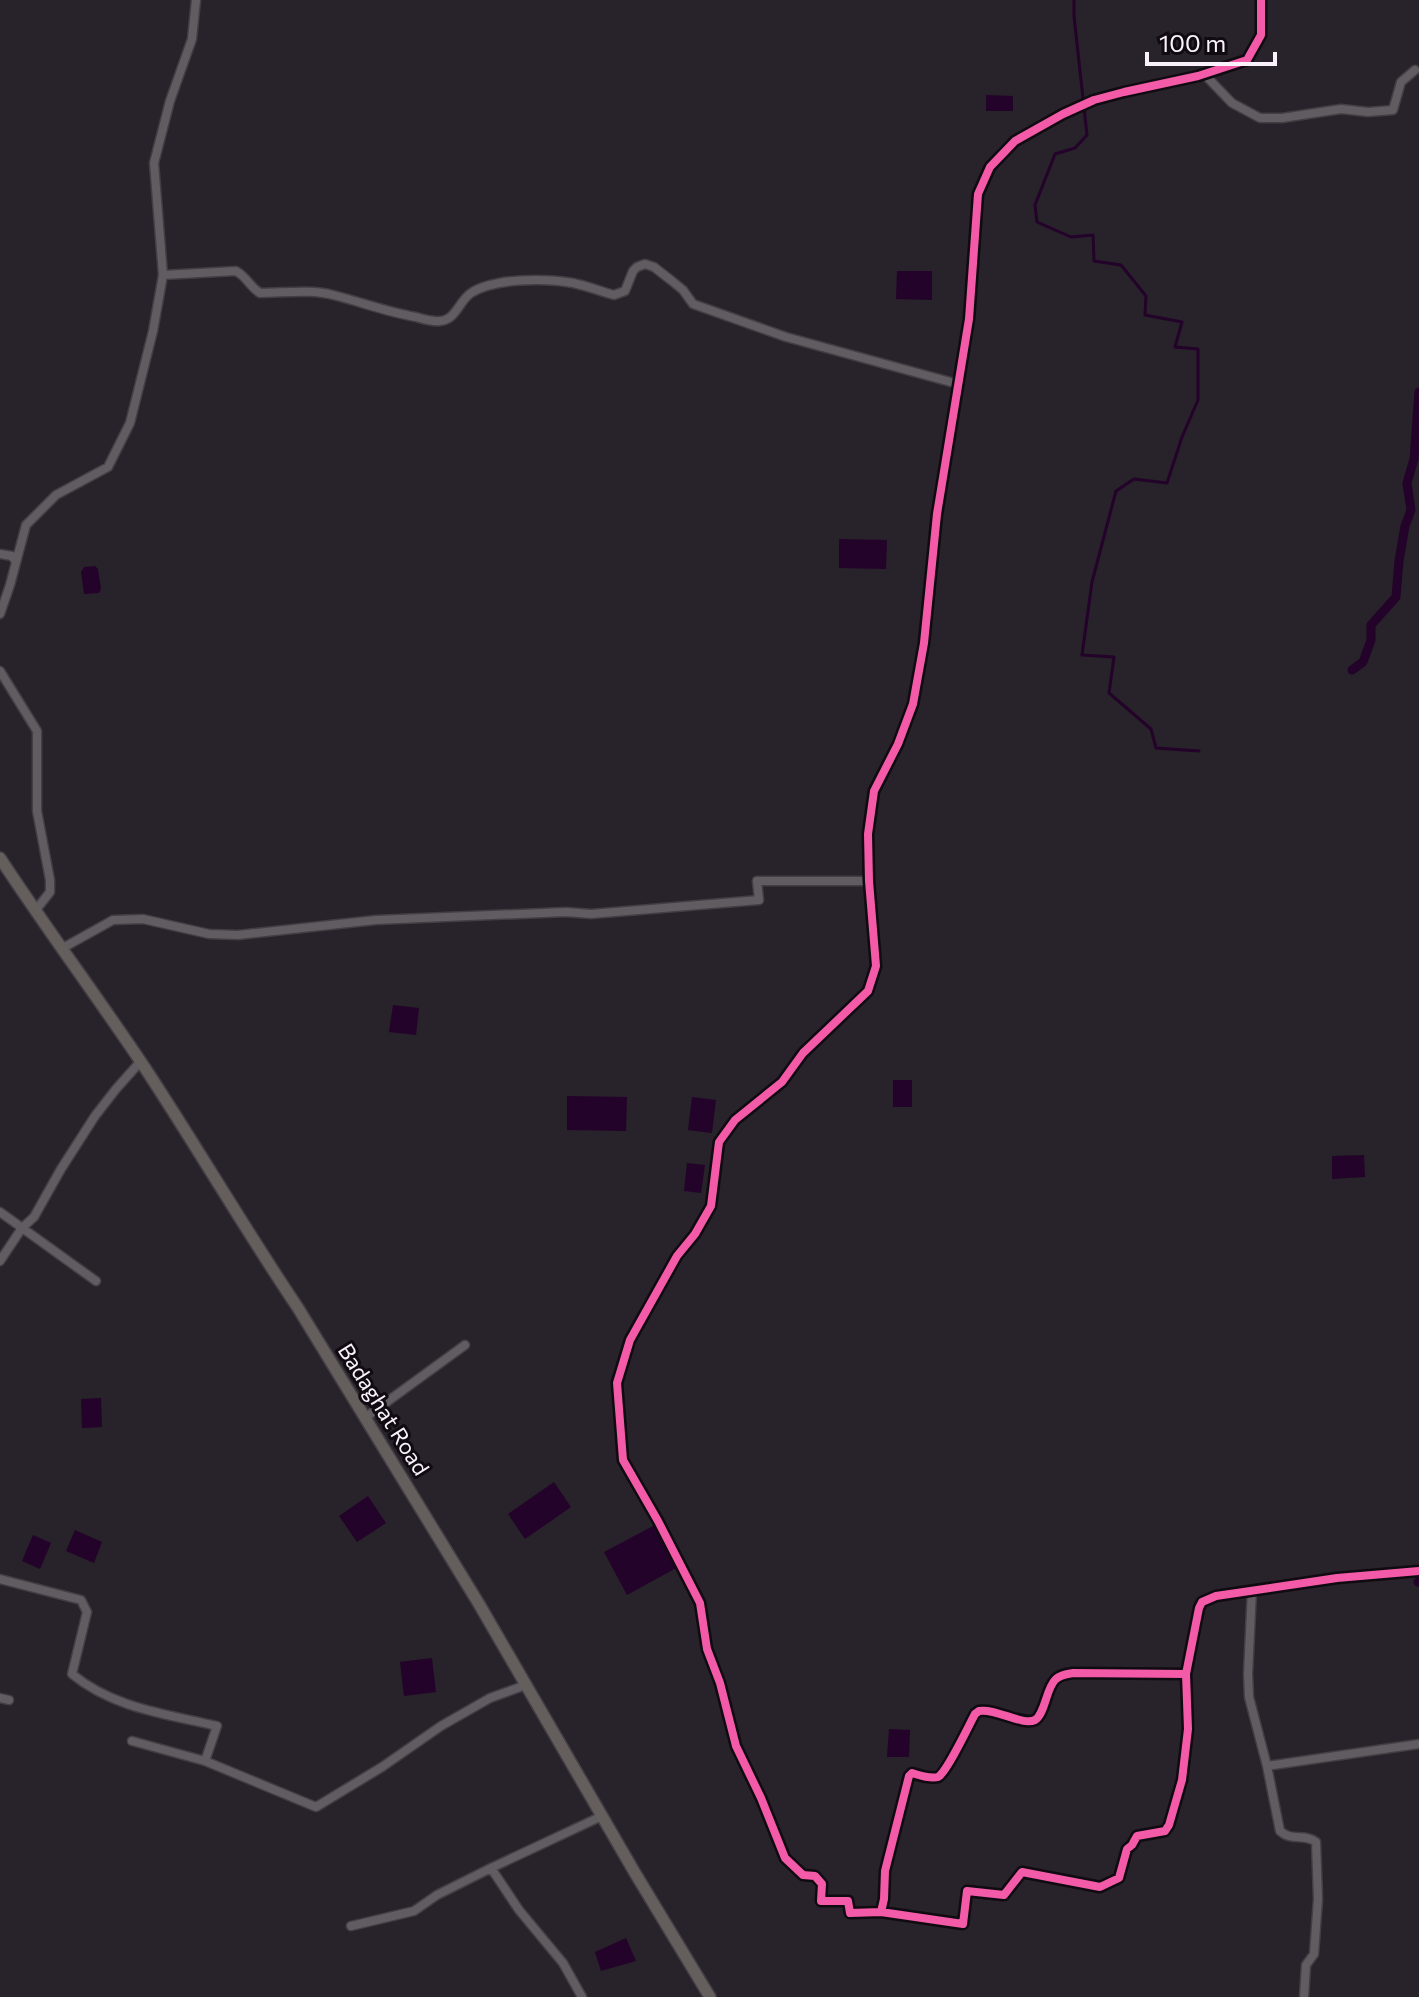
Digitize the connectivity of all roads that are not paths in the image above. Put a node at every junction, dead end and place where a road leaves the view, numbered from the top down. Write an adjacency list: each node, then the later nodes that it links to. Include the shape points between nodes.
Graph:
1 (196, 0): 5 (street, via 192,39 154,163)
2 (1261, 0): 4 (street, via 1261,35 1247,60)
3 (1415, 70): 4 (street, via 1401,82 1393,110 1341,109 1282,118 1260,118 1232,103)
4 (1204, 74): 6 (street, via 1094,100 1015,141 990,167 978,194 969,319)
5 (163, 275): 6 (street, via 236,271 260,293 330,294 440,321 454,314 469,294 495,284 571,283 620,294 633,271 645,264 683,290 693,304 786,337); 8 (street, via 130,423 108,467 56,495 26,525)
6 (958, 384): 12 (street, via 924,643 913,704 874,791)
7 (0, 554): 8 (street)
8 (16, 562): 9 (street)
9 (0, 614)
10 (0, 671): 13 (street, via 37,731 37,811 50,892)
11 (0, 858): 13 (main road, Badaghat Road)
12 (869, 881): 14 (street, via 757,881 759,900 591,914 376,920 238,935 143,919 113,920); 33 (street, via 876,966 868,991 803,1053 782,1082 735,1120 719,1142 711,1206 630,1340 617,1383 623,1460 700,1603 707,1649 736,1746 785,1858 822,1884 821,1901 848,1901 850,1913)
13 (35, 911): 14 (main road, Badaghat Road)
14 (61, 949): 15 (main road, Badaghat Road)
15 (141, 1061): 17 (street, via 95,1116 34,1217); 21 (main road, Badaghat Road)
16 (0, 1212): 17 (street)
17 (22, 1228): 18 (street); 19 (street)
18 (0, 1261)
19 (96, 1281)
20 (465, 1345): 21 (street)
21 (366, 1417): 26 (main road, Badaghat Road)
22 (1419, 1571): 24 (street)
23 (0, 1579): 29 (street, via 81,1600 87,1612 72,1674 121,1704 217,1726)
24 (1252, 1590): 25 (street, via 1202,1602); 30 (street, via 1249,1697)
25 (1186, 1674): 33 (street, via 1073,1673 1055,1680 1033,1721 985,1709 975,1714 940,1776 909,1776 885,1871); 33 (street, via 1188,1729 1182,1780 1169,1825 1165,1831 1137,1836 1127,1849 1119,1878 1100,1887 1022,1872 1004,1895 967,1891 963,1924)
26 (526, 1685): 29 (street, via 441,1726 316,1807); 31 (main road, Badaghat Road)
27 (132, 1741): 29 (street)
28 (1419, 1744): 30 (street)
29 (205, 1761)
30 (1267, 1766): 37 (street, via 1280,1831 1316,1842 1314,1954 1306,1965)
31 (602, 1816): 32 (street); 36 (main road, Badaghat Road)
32 (493, 1867): 34 (street, via 414,1911); 35 (street)
33 (881, 1912)
34 (351, 1926)
35 (582, 1997)
36 (710, 1997)
37 (1304, 1997)

